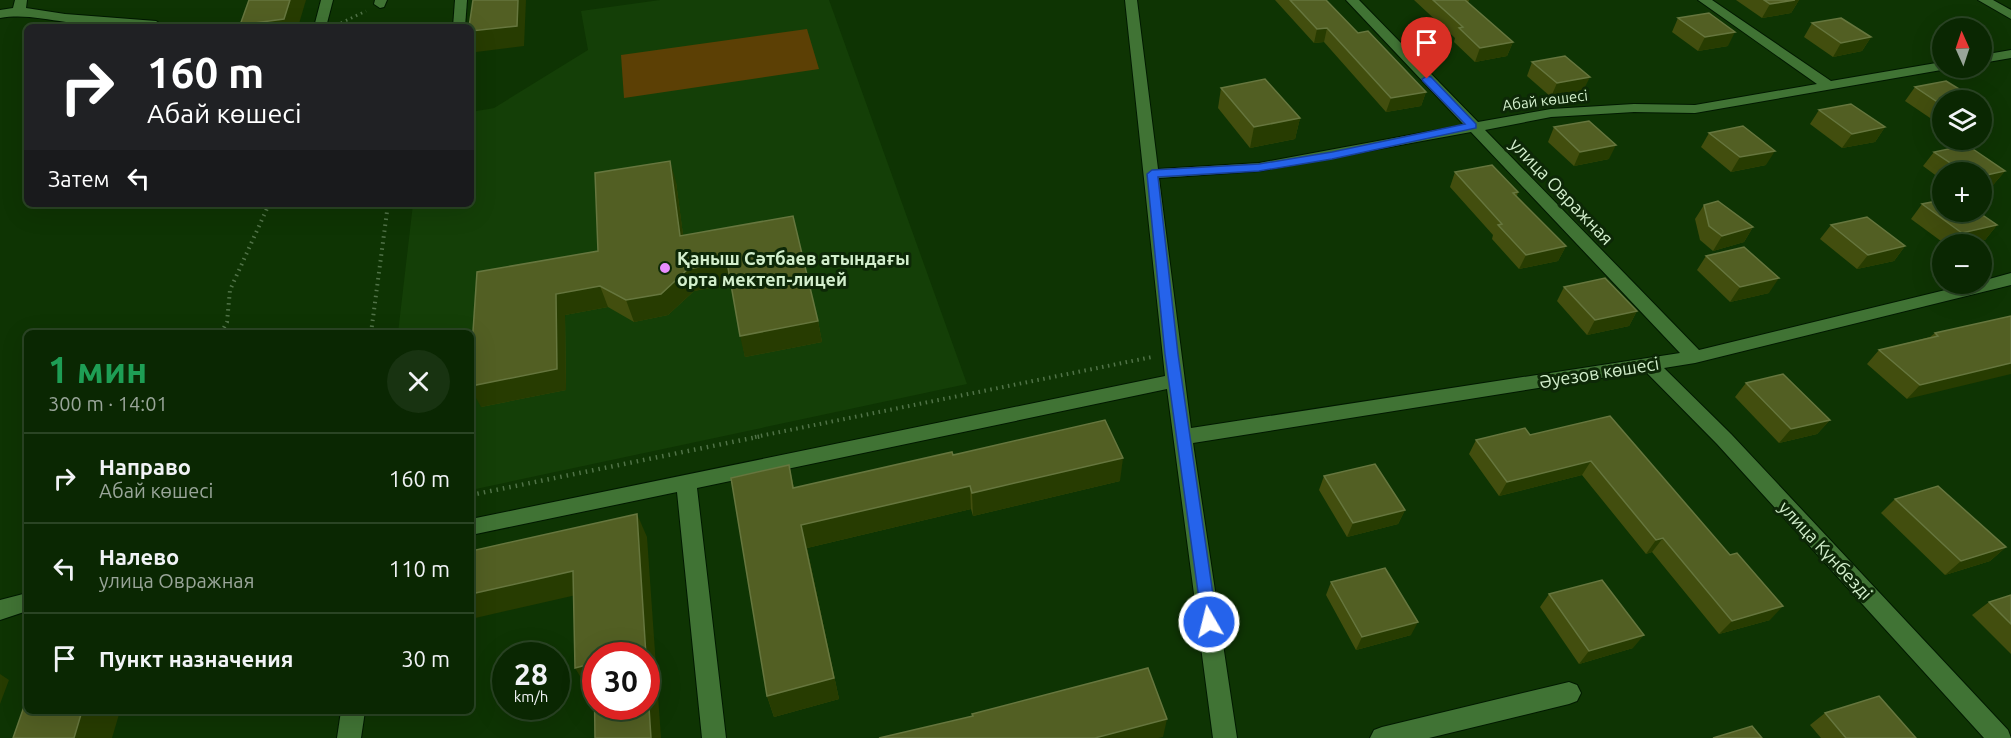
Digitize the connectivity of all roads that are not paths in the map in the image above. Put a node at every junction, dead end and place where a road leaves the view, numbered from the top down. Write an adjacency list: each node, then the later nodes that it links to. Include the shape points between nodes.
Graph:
1 (327, 0): 11 (street)
2 (461, 0): 12 (street)
3 (1131, 0): 18 (street)
4 (1352, 0): 17 (street, улица Овражная)
5 (1704, 0): 16 (street)
6 (1984, 0): 9 (street)
7 (20, 5): 8 (street); 10 (street, via 65,18)
8 (0, 14)
9 (2011, 15)
10 (143, 24)
11 (321, 24)
12 (459, 24)
13 (2011, 54): 14 (street)
14 (1992, 57)
15 (1932, 68): 16 (street, Абай көшесі)
16 (1829, 86): 17 (street, Абай көшесі, via 1695,108 1551,113)
17 (1472, 126): 18 (street, Абай көшесі, via 1259,167); 20 (street, улица Овражная)
18 (1152, 174): 22 (street)
19 (2011, 279): 20 (street, Әуезов көшесі)
20 (1695, 357): 21 (street, Әуезов көшесі)
21 (1649, 364): 23 (street, Әуезов көшесі); 34 (street, улица Күнбезді, via 1724,439)
22 (1175, 381): 23 (street); 24 (street)
23 (1182, 437): 32 (street)
24 (687, 481): 25 (street); 31 (street)
25 (474, 526)
26 (24, 603): 27 (street)
27 (0, 610)
28 (1569, 693): 33 (street)
29 (353, 714): 30 (street)
30 (349, 738)
31 (714, 738)
32 (1225, 738)
33 (1382, 738)
34 (2000, 738)

